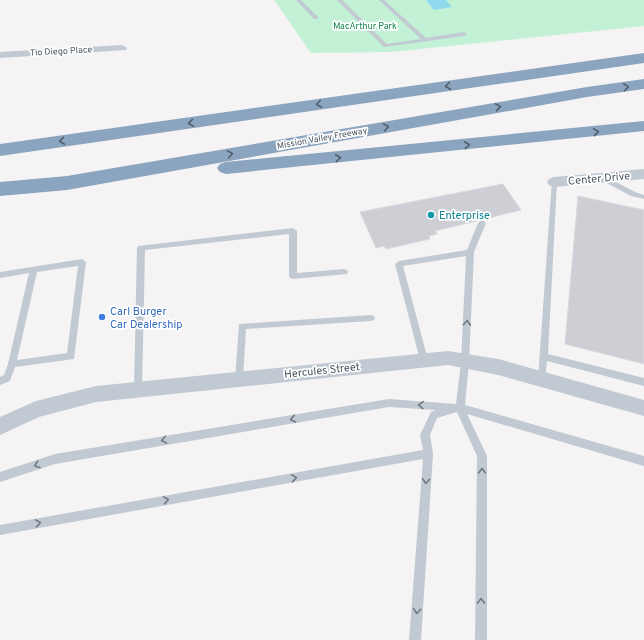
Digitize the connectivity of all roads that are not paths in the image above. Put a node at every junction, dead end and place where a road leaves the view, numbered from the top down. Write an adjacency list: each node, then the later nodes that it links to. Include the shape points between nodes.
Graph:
1 (298, 0): 4 (lane)
2 (339, 0): 6 (lane, via 386,46)
3 (381, 0): 6 (lane)
4 (316, 18)
5 (464, 34): 6 (lane)
6 (424, 39)
7 (122, 48): 9 (street, Tio Diego Place)
8 (644, 48): 11 (highway, via 591,57)
9 (0, 55)
10 (644, 58): 11 (highway)
11 (487, 81): 14 (highway, one-way to 14)
12 (644, 84): 17 (highway, Mission Valley Freeway, one-way to 12)
13 (644, 126): 17 (highway, one-way to 13)
14 (0, 150)
15 (644, 174): 16 (street, Center Drive)
16 (603, 178): 18 (street, Center Drive); 20 (lane)
17 (68, 182): 19 (highway, Mission Valley Freeway)
18 (554, 182): 27 (lane)
19 (0, 189)
20 (644, 197)
21 (482, 223): 22 (lane)
22 (470, 252): 28 (lane, via 400,264); 29 (lane, one-way to 22)
23 (34, 269): 25 (lane); 30 (lane); 30 (lane, via 82,262 71,356)
24 (344, 272): 35 (lane, via 293,276 293,231 141,248)
25 (0, 275)
26 (371, 318): 31 (lane, via 242,326)
27 (543, 356): 32 (lane); 34 (lane)
28 (424, 360): 29 (street, Hercules Street, via 448,358); 31 (street, Hercules Street)
29 (465, 362): 32 (street, Hercules Street, via 498,367); 36 (lane)
30 (12, 364): 33 (lane, via 7,378)
31 (239, 379): 35 (street, Hercules Street)
32 (542, 379): 37 (street, Hercules Street)
33 (0, 381)
34 (644, 382)
35 (138, 390): 38 (street, Hercules Street, via 96,394 36,409)
36 (460, 408): 39 (lane, via 434,415 425,435); 40 (lane); 41 (lane, one-way to 41, via 389,403 55,459); 44 (lane, one-way to 36, via 482,456)
37 (644, 408)
38 (0, 426)
39 (428, 454): 42 (lane, one-way to 39); 43 (lane, one-way to 43)
40 (644, 461)
41 (0, 477)
42 (0, 530)
43 (415, 640)
44 (481, 640)

